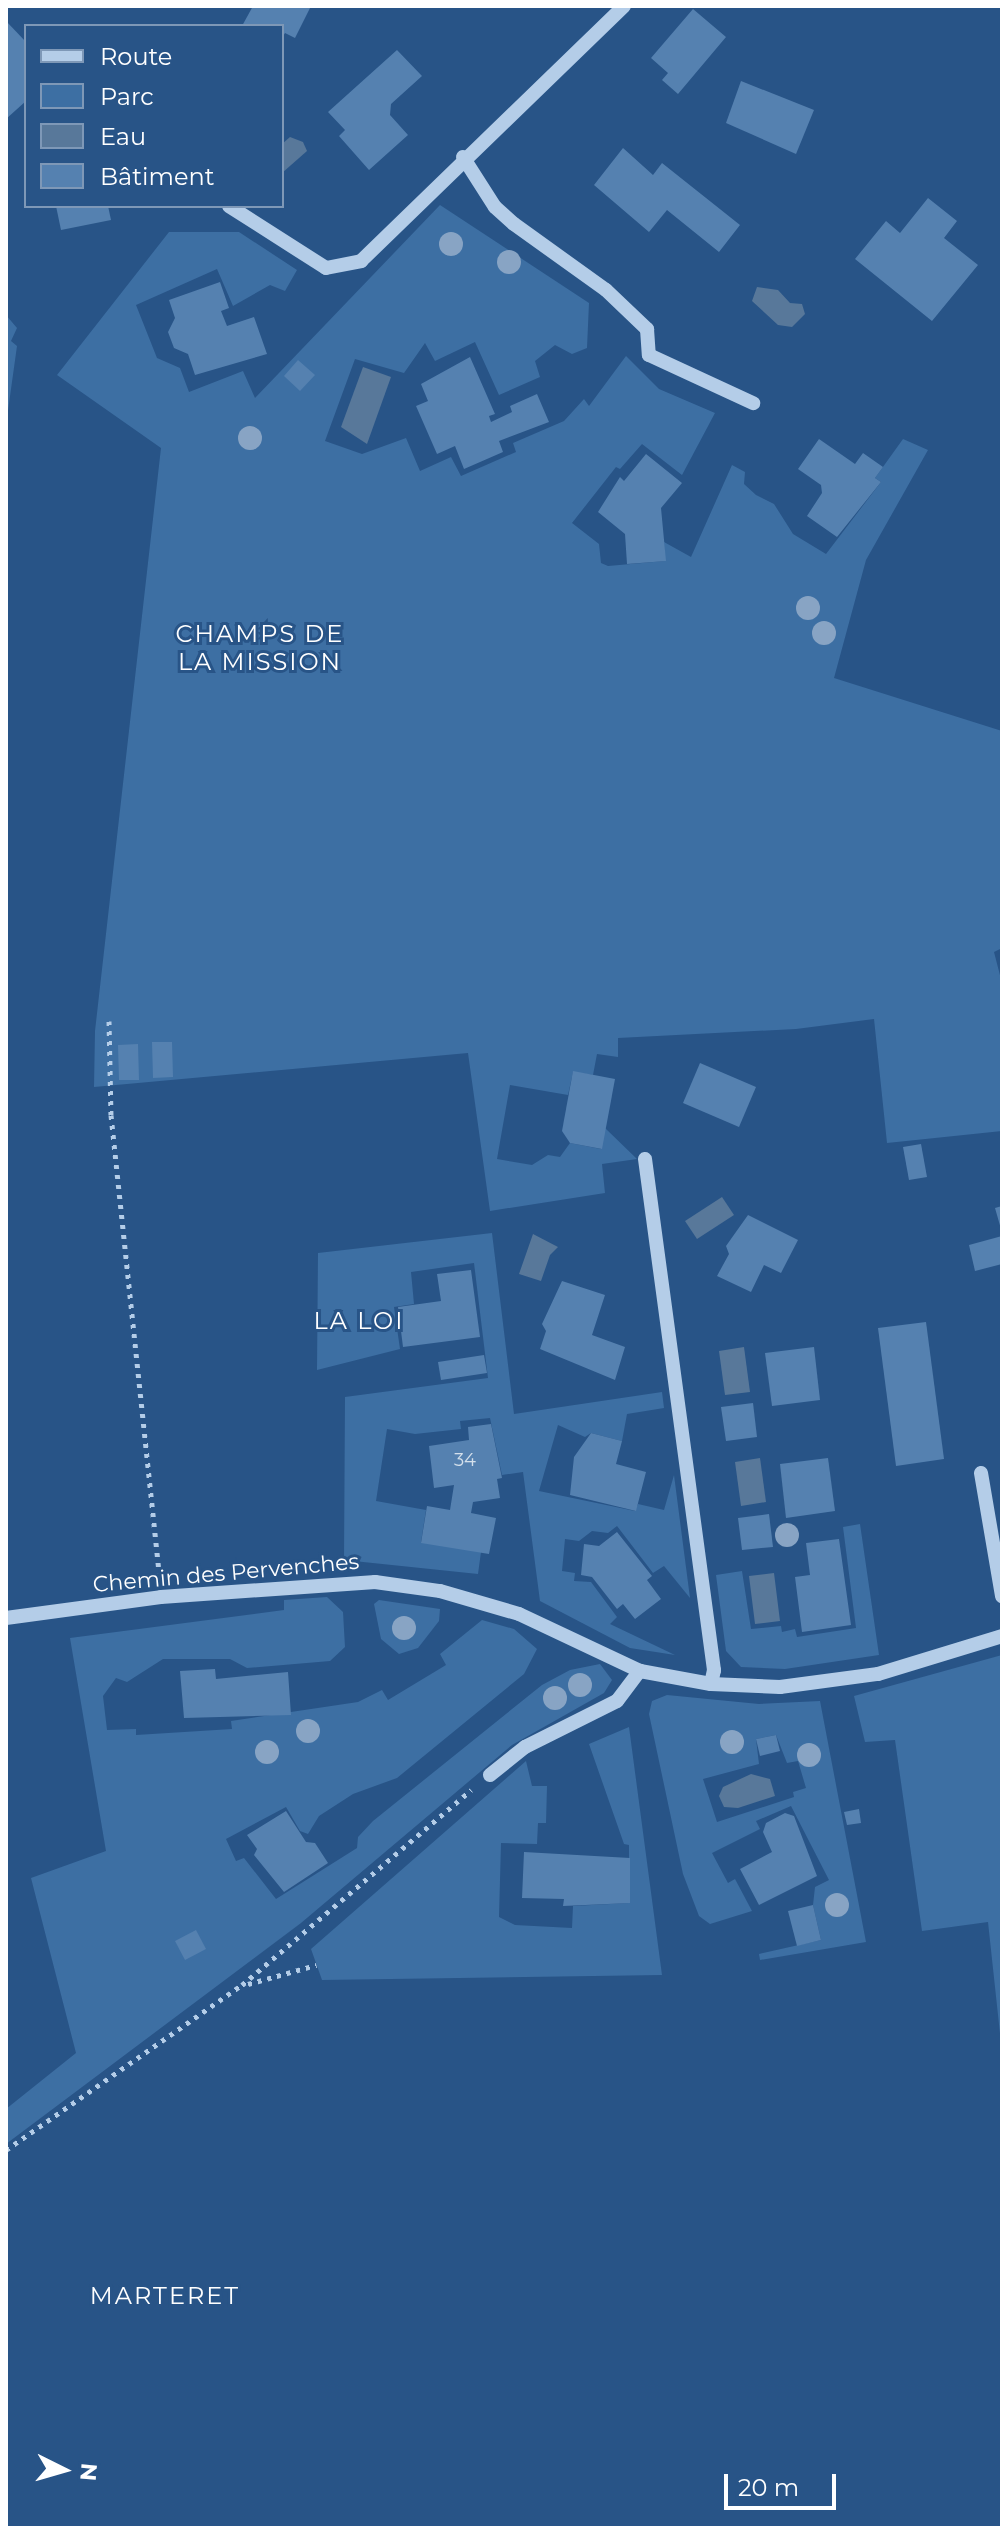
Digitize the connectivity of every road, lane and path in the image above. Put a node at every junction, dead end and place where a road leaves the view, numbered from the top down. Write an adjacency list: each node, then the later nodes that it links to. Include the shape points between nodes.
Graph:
1 (624, 6): 2 (street, via 575,59)
2 (463, 157): 3 (street, via 361,261 326,268); 4 (street, via 495,207 606,290 647,329 649,355)
3 (232, 208)
4 (753, 403)
5 (109, 1021): 9 (path, via 111,1115)
6 (645, 1159): 13 (street, via 714,1670)
7 (981, 1473): 8 (street)
8 (1002, 1596)
9 (161, 1597): 10 (street, Chemin des Pervenches); 12 (street, Chemin des Pervenches, via 358,1582 440,1591 519,1614)
10 (6, 1618)
11 (1002, 1636): 13 (street, Chemin des Pervenches, via 828,1684)
12 (640, 1671): 13 (street, Chemin des Pervenches); 14 (street, via 617,1701 525,1747)
13 (711, 1684)
14 (490, 1775): 16 (path)
15 (316, 1965): 16 (path)
16 (242, 1985): 17 (path)
17 (6, 2150)

